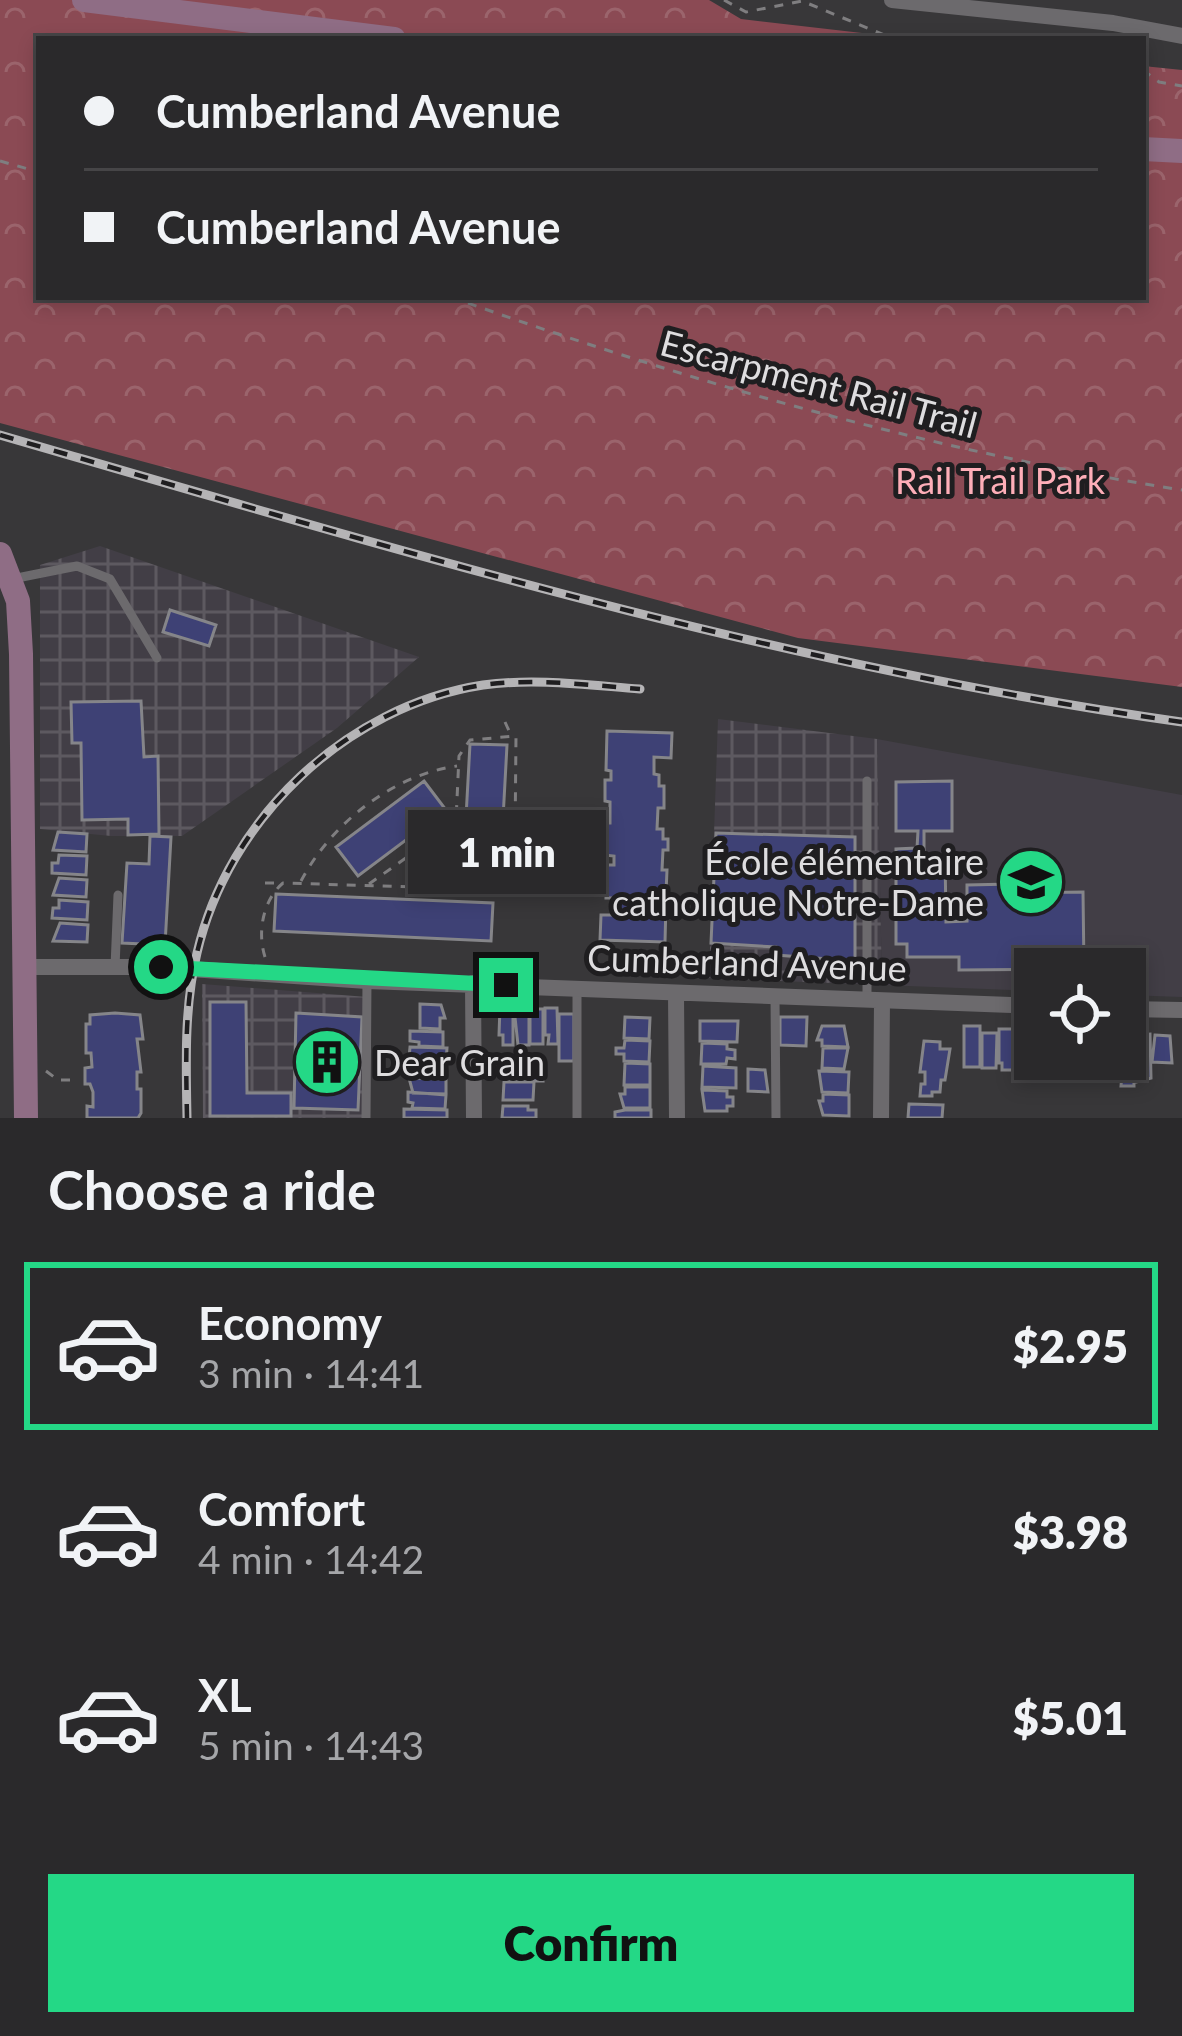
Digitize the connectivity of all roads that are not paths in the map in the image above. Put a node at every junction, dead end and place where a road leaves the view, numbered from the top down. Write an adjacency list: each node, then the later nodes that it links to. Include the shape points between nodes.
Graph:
1 (84, 0): 3 (street)
2 (892, 0): 4 (street)
3 (370, 36)
4 (1182, 36)
5 (1146, 149): 6 (street)
6 (1182, 152)
7 (0, 554): 8 (street)
8 (12, 579): 9 (lane, via 77,566 110,579); 12 (street, via 21,654)
9 (157, 658)
10 (867, 781): 19 (lane)
11 (118, 895): 13 (lane)
12 (25, 967): 13 (street, Cumberland Avenue); 23 (street)
13 (116, 967): 14 (street, Cumberland Avenue)
14 (367, 981): 15 (street, Cumberland Avenue); 24 (lane)
15 (473, 983): 16 (street, Cumberland Avenue); 25 (street)
16 (577, 988): 17 (street, Cumberland Avenue); 26 (lane)
17 (676, 994): 18 (street, Cumberland Avenue); 27 (street)
18 (775, 997): 19 (street, Cumberland Avenue); 28 (lane)
19 (875, 1002): 20 (street, Cumberland Avenue); 29 (street)
20 (1014, 1005)
21 (1146, 1009): 22 (street)
22 (1182, 1010)
23 (26, 1118)
24 (366, 1118)
25 (474, 1118)
26 (578, 1118)
27 (677, 1118)
28 (776, 1118)
29 (881, 1118)

